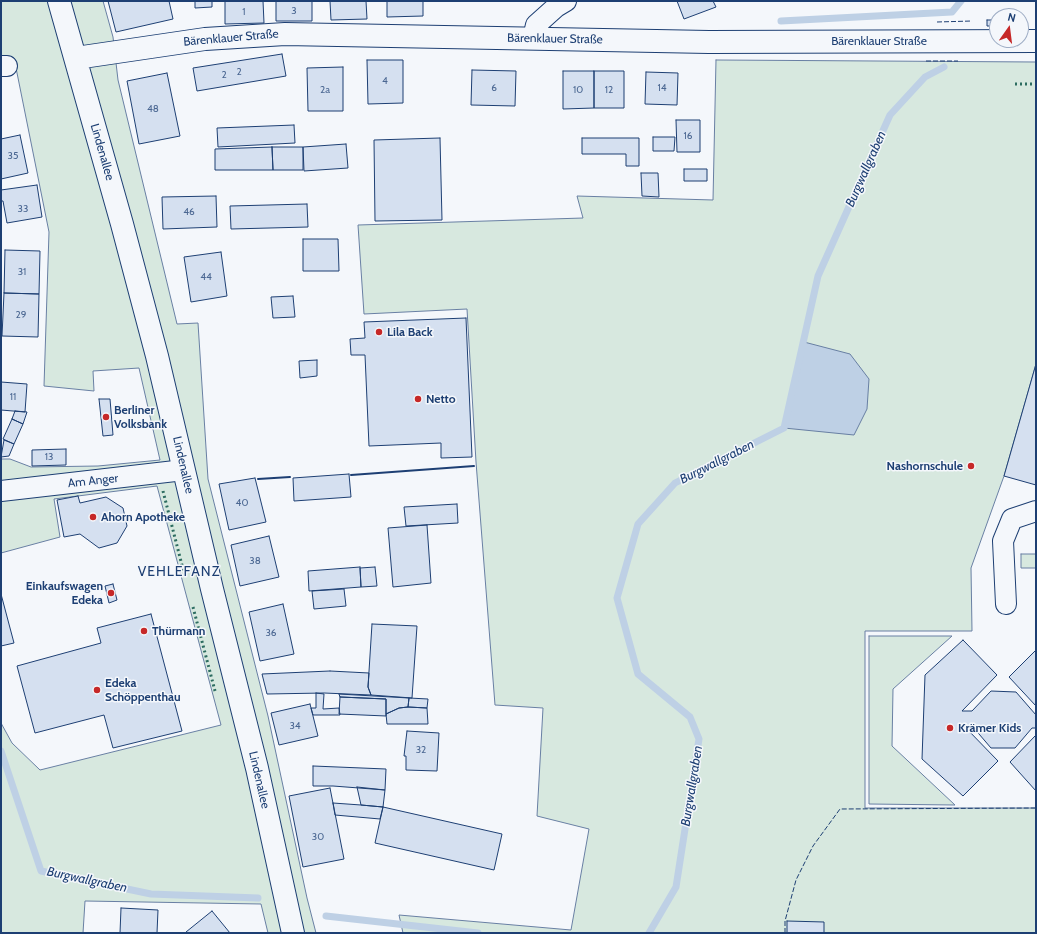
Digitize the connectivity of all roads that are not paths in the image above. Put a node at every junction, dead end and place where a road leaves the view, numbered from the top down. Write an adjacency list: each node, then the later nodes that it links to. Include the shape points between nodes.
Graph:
1 (59, 1): 5 (main road, Lindenallee)
2 (566, 1): 3 (street, via 536,25)
3 (533, 38): 4 (main road, Bärenklauer Straße, via 709,42); 5 (main road, Bärenklauer Straße, via 284,34 205,39)
4 (1036, 41)
5 (76, 58): 6 (main road, Lindenallee, via 144,306)
6 (184, 470): 7 (street, Am Anger); 10 (main road, Lindenallee)
7 (1, 490)
8 (1036, 511): 9 (street, via 1012,519 1003,541)
9 (1006, 604)
10 (293, 933)

